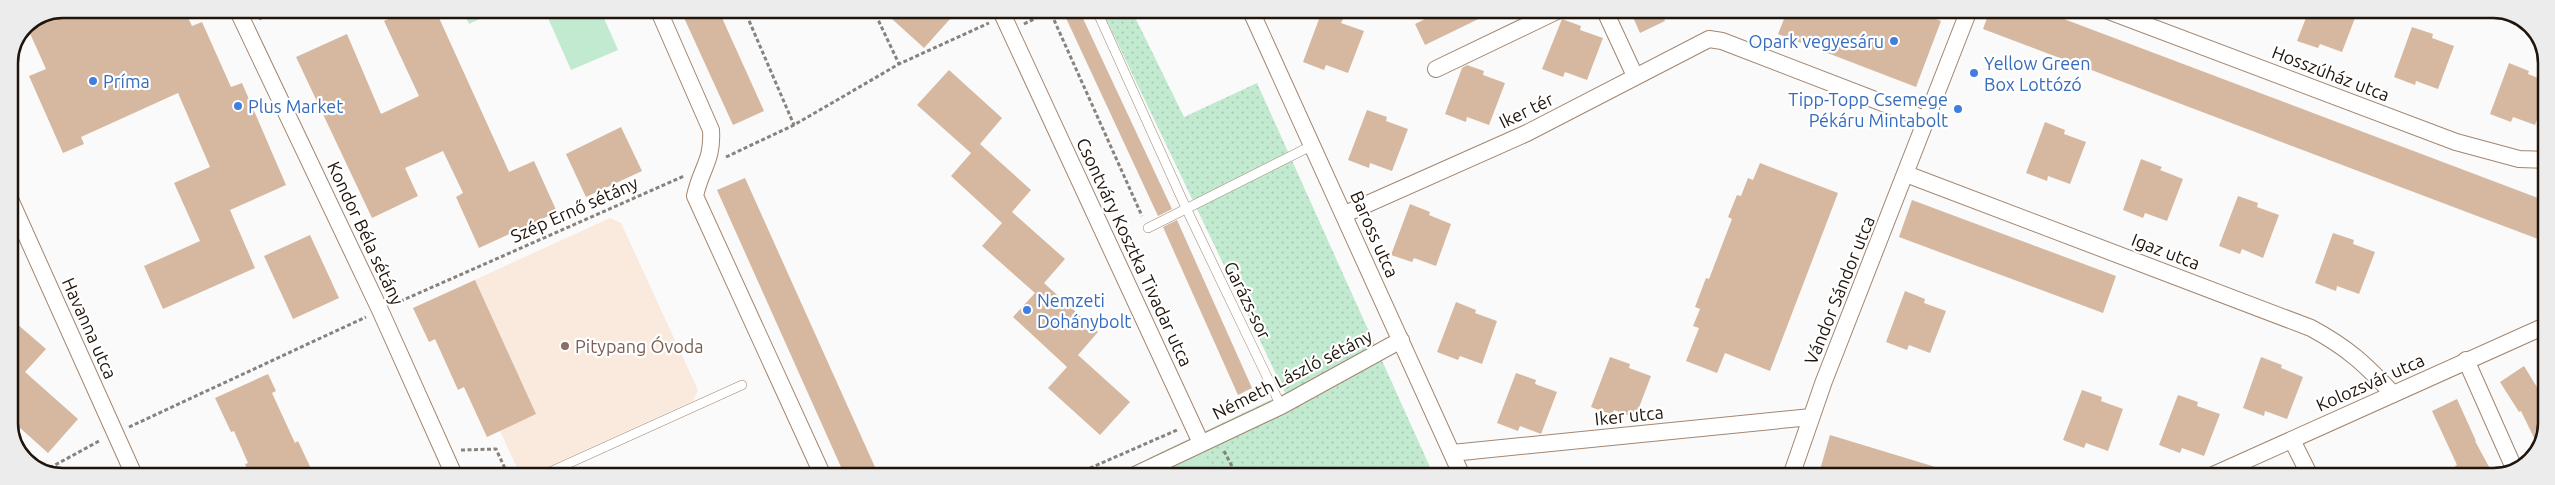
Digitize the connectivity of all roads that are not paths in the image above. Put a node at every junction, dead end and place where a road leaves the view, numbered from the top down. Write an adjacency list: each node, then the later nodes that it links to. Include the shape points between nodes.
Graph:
1 (241, 18): 32 (street, Kondor Béla sétány)
2 (662, 18): 34 (street, via 711,130 712,149 695,196)
3 (1100, 18): 16 (lane, Garázs-sor)
4 (1254, 18): 13 (street, Baross utca)
5 (1542, 18): 10 (street)
6 (1608, 18): 11 (street)
7 (1966, 18): 12 (street, Vándor Sándor utca)
8 (2127, 18): 14 (street, Hosszúház utca, via 2456,142 2519,159)
9 (1005, 19): 28 (street, Csontváry Kosztka Tivadar utca)
10 (1436, 69)
11 (1635, 76): 12 (street, Iker tér, via 1709,39 1722,41); 17 (street, Iker tér, via 1527,133)
12 (1927, 120): 15 (street, Vándor Sándor utca)
13 (1314, 145): 16 (lane); 17 (street, Baross utca)
14 (2537, 160)
15 (1906, 174): 24 (street, Igaz utca, via 2311,328 2341,344); 26 (street, Vándor Sándor utca)
16 (1186, 208): 19 (lane); 25 (lane, Garázs-sor)
17 (1345, 214): 21 (street, Baross utca)
18 (18, 217): 31 (street, Havanna utca)
19 (1148, 228)
20 (2538, 329): 22 (street, Kolozsvár utca)
21 (1401, 340): 25 (street, Németh László sétány); 29 (street, Baross utca)
22 (2466, 360): 24 (street, Kolozsvár utca); 30 (street)
23 (742, 385): 33 (lane)
24 (2394, 394): 27 (street, Kolozsvár utca)
25 (1282, 406): 28 (street, Németh László sétány)
26 (1811, 417): 29 (street, Iker utca); 37 (street, Vándor Sándor utca)
27 (2292, 440): 38 (street, Kolozsvár utca); 39 (street)
28 (1201, 443): 35 (street)
29 (1452, 453): 36 (street, Baross utca)
30 (2512, 463)
31 (131, 468)
32 (451, 468)
33 (560, 468)
34 (819, 468)
35 (1150, 468)
36 (1459, 468)
37 (1794, 468)
38 (2229, 468)
39 (2306, 468)

